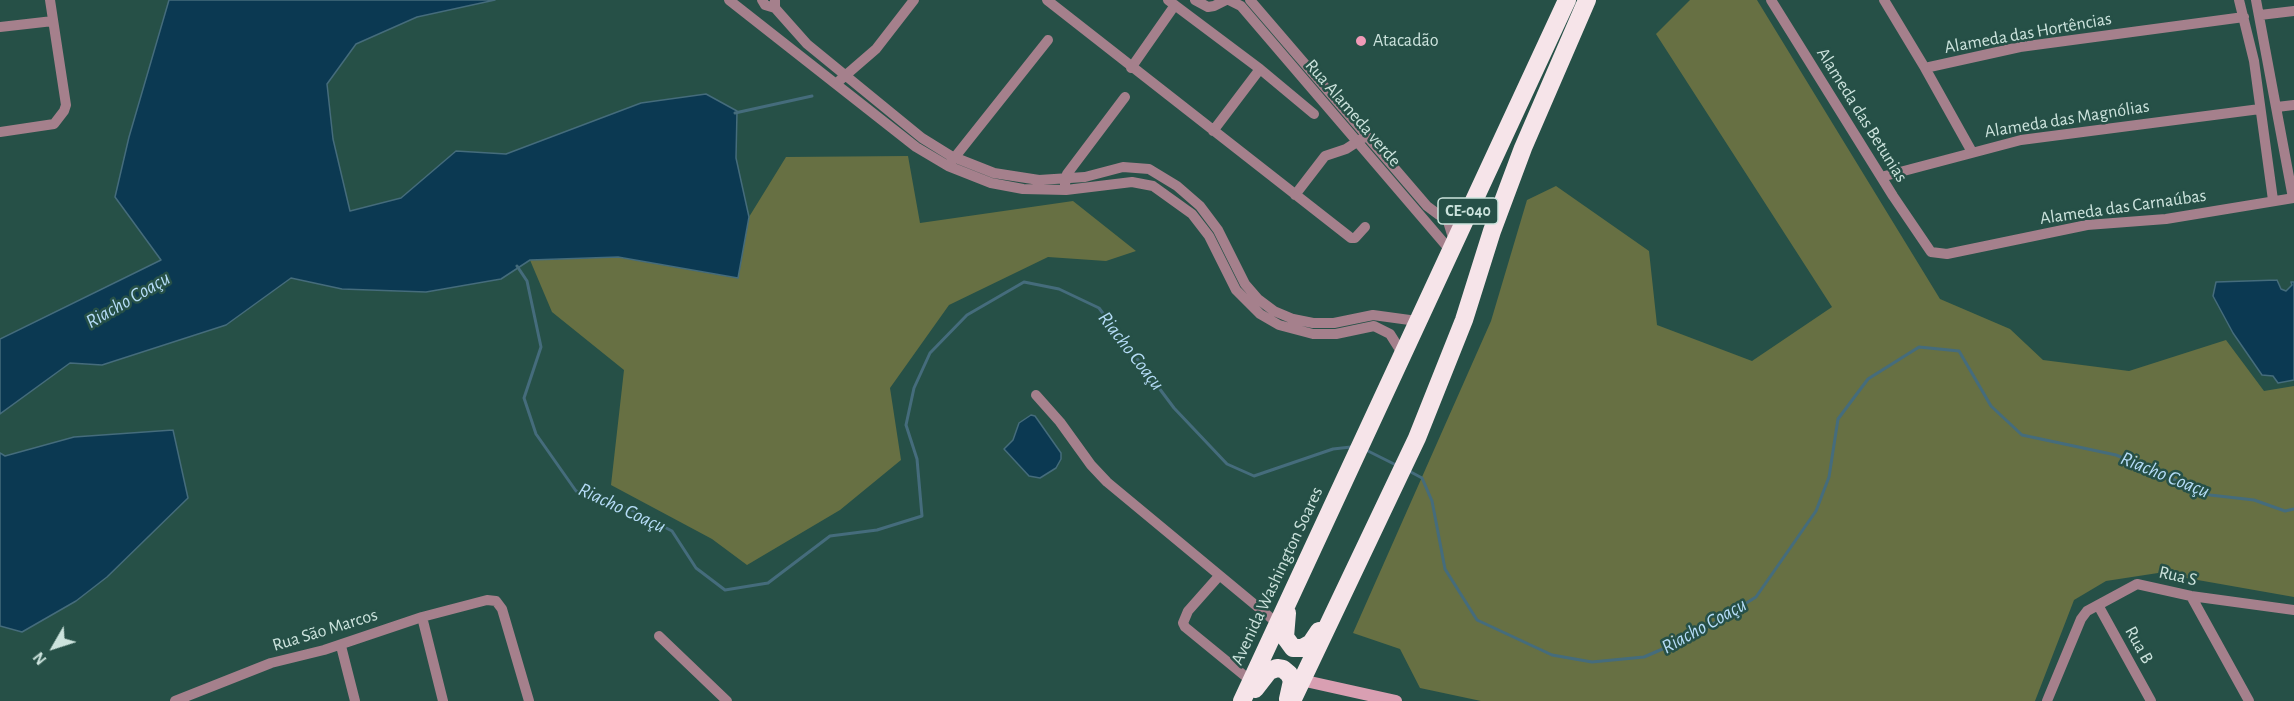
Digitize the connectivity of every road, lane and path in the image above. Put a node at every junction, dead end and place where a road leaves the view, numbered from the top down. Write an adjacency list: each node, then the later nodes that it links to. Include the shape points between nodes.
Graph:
1 (50, 0): 21 (street)
2 (729, 0): 16 (street)
3 (762, 0): 17 (street)
4 (914, 0): 30 (street, via 876,49)
5 (1195, 0): 6 (street, via 1208,6)
6 (1227, 0): 39 (street, Rua Alameda verde, via 1240,6)
7 (1250, 0): 38 (street, Rua Alameda verde)
8 (1567, 0): 56 (highway, CE-040)
9 (1587, 0): 67 (highway, CE-040, via 1523,147 1461,328 1417,438)
10 (1772, 0): 45 (street, Alameda das Betunias)
11 (1884, 0): 28 (street)
12 (2239, 0): 20 (street)
13 (2256, 0): 19 (street)
14 (1049, 1): 27 (street)
15 (1171, 3): 27 (street); 29 (street)
16 (742, 4): 23 (street)
17 (777, 8): 23 (street); 30 (street)
18 (2294, 11): 19 (street)
19 (2260, 15): 25 (street)
20 (2244, 17): 26 (street); 28 (street, Alameda das Hortências, via 2020,47)
21 (53, 21): 22 (street); 37 (street, via 66,105 58,121)
22 (0, 27)
23 (767, 30): 30 (street)
24 (1048, 40): 41 (street)
25 (2268, 58): 26 (street); 33 (street)
26 (2254, 61): 34 (street)
27 (1131, 68): 36 (street)
28 (1925, 68): 40 (street)
29 (1260, 69): 35 (street); 36 (street)
30 (840, 80): 41 (street)
31 (1125, 96): 48 (street, via 1066,174)
32 (2294, 105): 33 (street)
33 (2277, 108): 53 (street)
34 (2260, 109): 40 (street, Alameda das Magnólias, via 2021,140); 54 (street)
35 (1314, 114)
36 (1213, 131): 51 (street)
37 (0, 132)
38 (1368, 134): 39 (street); 56 (street, Rua Alameda verde, via 1427,206 1446,216)
39 (1357, 143): 51 (street, via 1325,156); 56 (street, Rua Alameda verde)
40 (1972, 152): 45 (street, Alameda das Magnólias)
41 (951, 162): 48 (street)
42 (1131, 167): 43 (street); 44 (street); 47 (street)
43 (1114, 169): 46 (street); 48 (street)
44 (1159, 174): 49 (street); 50 (street)
45 (1881, 177): 57 (street, Alameda das Betunias)
46 (1117, 182): 47 (street); 48 (street)
47 (1132, 182): 49 (street)
48 (1065, 185)
49 (1153, 186): 52 (street)
50 (1177, 186): 52 (street); 58 (street, via 1214,224 1245,284 1275,311 1314,323 1373,315)
51 (1295, 195): 55 (street, via 1351,238)
52 (1170, 196): 59 (street, via 1201,225 1236,290 1260,314 1279,326 1313,334 1374,326 1390,334)
53 (2294, 198): 54 (street, Alameda das Carnaúbas)
54 (2273, 200): 57 (street, Alameda das Carnaúbas, via 2166,219 2087,225 1947,254 1935,254)
55 (1365, 227)
56 (1452, 246): 58 (highway, CE-040)
57 (1925, 246)
58 (1417, 321): 59 (highway, CE-040)
59 (1402, 353): 62 (highway, Avenida Washington Soares / CE-040)
60 (1036, 396): 61 (street, via 1107,482)
61 (1219, 576): 68 (street); 72 (street, via 1186,614 1183,623)
62 (1290, 596): 67 (highway, via 1284,632 1293,648 1311,643); 68 (highway, Avenida Washington Soares / CE-040)
63 (2191, 596): 64 (street, Rua S, via 2137,584); 65 (street, Rua S); 84 (street)
64 (2098, 604): 82 (street, Rua S, via 2081,619); 83 (street, Rua B)
65 (2294, 610)
66 (422, 617): 70 (street, Rua São Marcos); 76 (street); 77 (street, Rua São Marcos, via 496,601 502,609)
67 (1331, 617): 71 (highway, CE-040)
68 (1278, 623): 72 (highway, Avenida Washington Soares / CE-040)
69 (659, 636): 78 (street)
70 (341, 645): 73 (street, Rua São Marcos, via 271,663); 75 (street)
71 (1301, 680): 80 (highway, CE-040); 81 (street)
72 (1251, 681): 79 (highway, Avenida Washington Soares / CE-040)
73 (187, 699): 74 (street, Rua São Marcos)
74 (175, 701)
75 (355, 701)
76 (443, 701)
77 (529, 701)
78 (727, 701)
79 (1242, 701): 80 (highway, via 1266,673 1277,668 1291,677)
80 (1290, 701)
81 (1396, 701)
82 (2047, 701)
83 (2151, 701)
84 (2249, 701)

